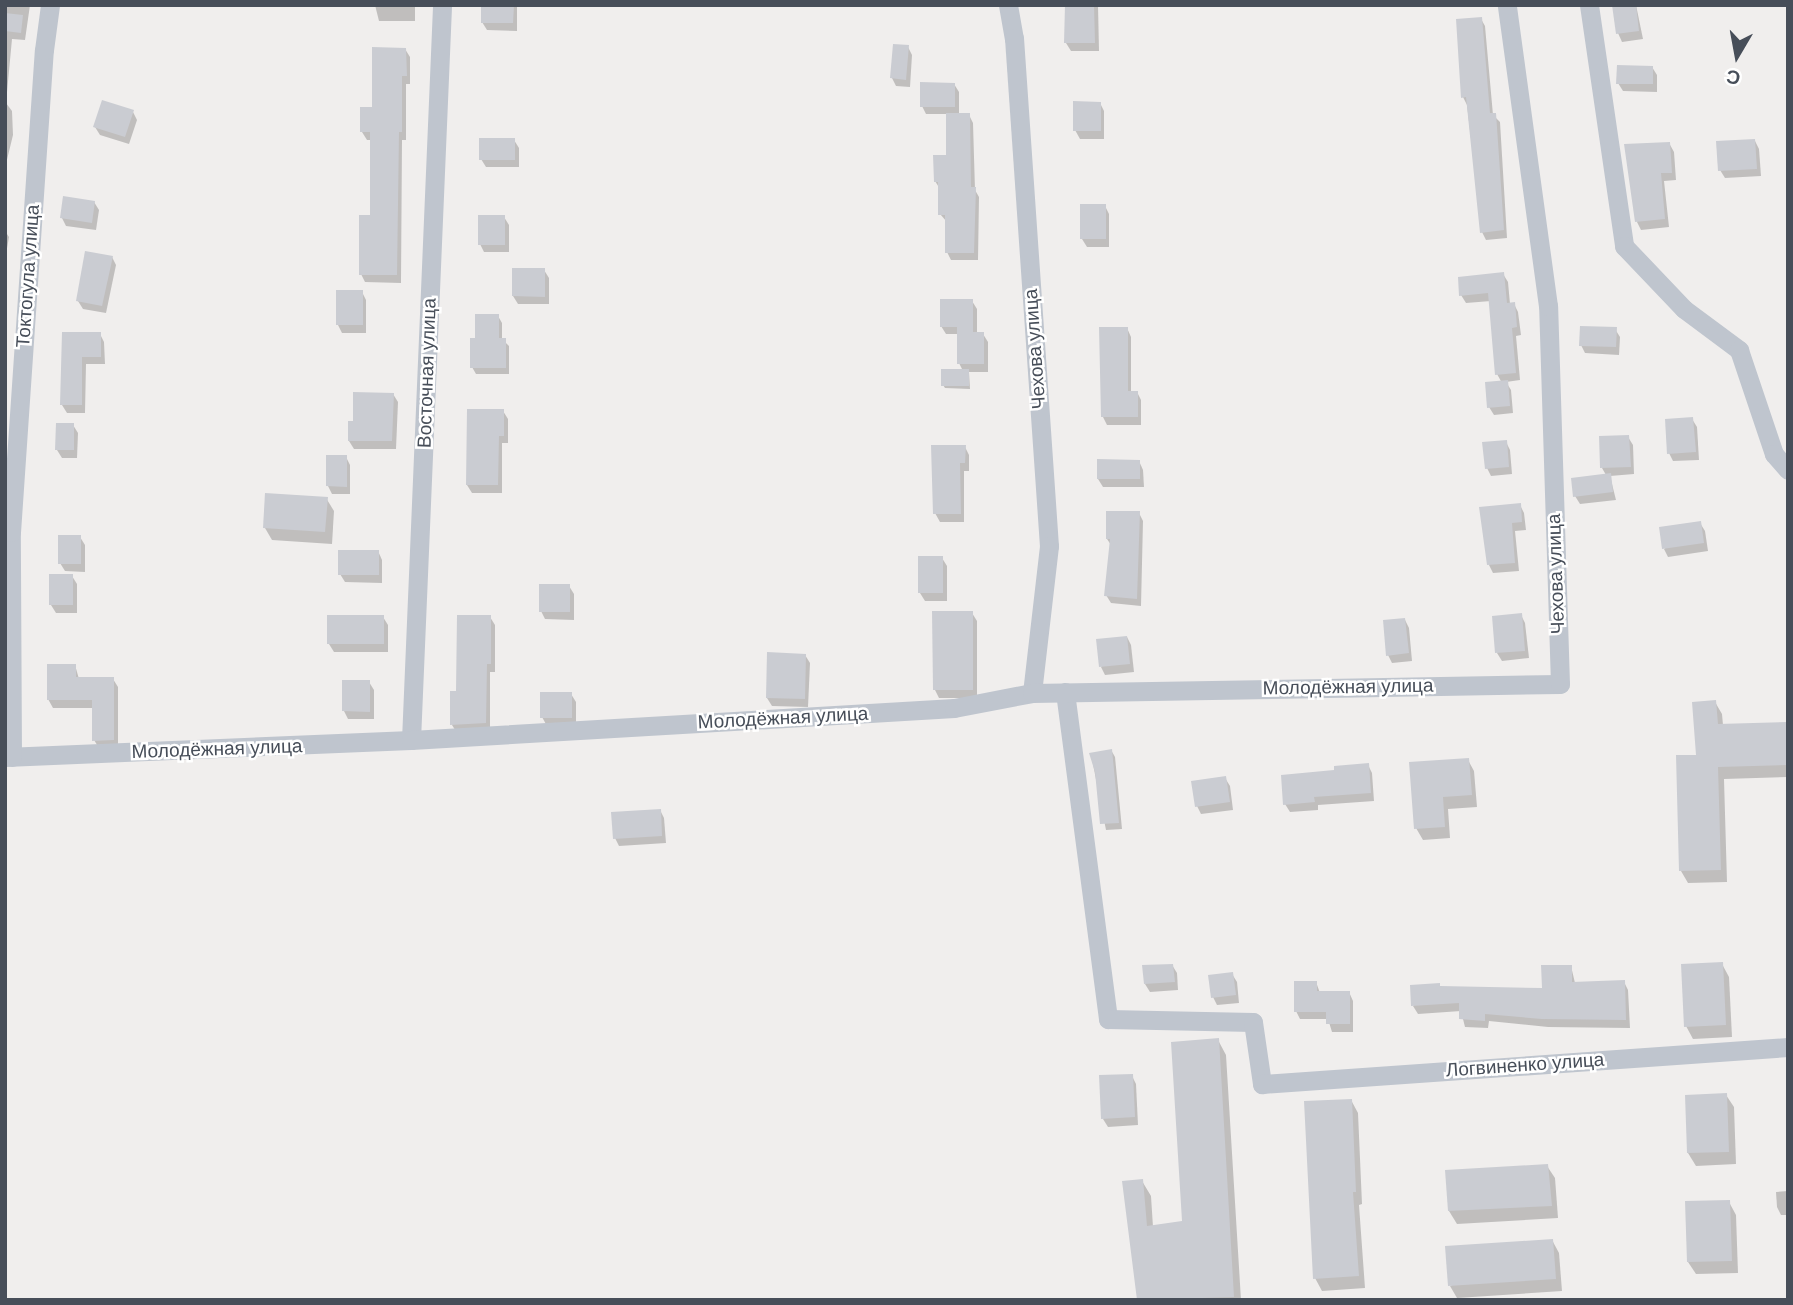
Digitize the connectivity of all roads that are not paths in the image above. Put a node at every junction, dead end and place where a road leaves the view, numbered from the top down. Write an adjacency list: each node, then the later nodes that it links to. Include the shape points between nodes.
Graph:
1 (50, 5): 11 (street, Токтогула улица, via 11,532)
2 (443, 5): 10 (street, Восточная улица)
3 (1008, 5): 9 (street, Чехова улица, via 1049,546)
4 (1507, 5): 7 (street, Чехова улица, via 1548,306)
5 (1589, 5): 6 (street, via 1624,246 1684,309 1739,350 1774,454)
6 (1788, 470)
7 (1560, 684): 8 (street, Молодёжная улица)
8 (1065, 692): 9 (street, Молодёжная улица); 12 (street, Логвиненко улица, via 1108,1019 1253,1022 1262,1084)
9 (1032, 693): 10 (street, Молодёжная улица, via 954,708)
10 (411, 740): 11 (street, Молодёжная улица)
11 (8, 757)
12 (1788, 1047)

